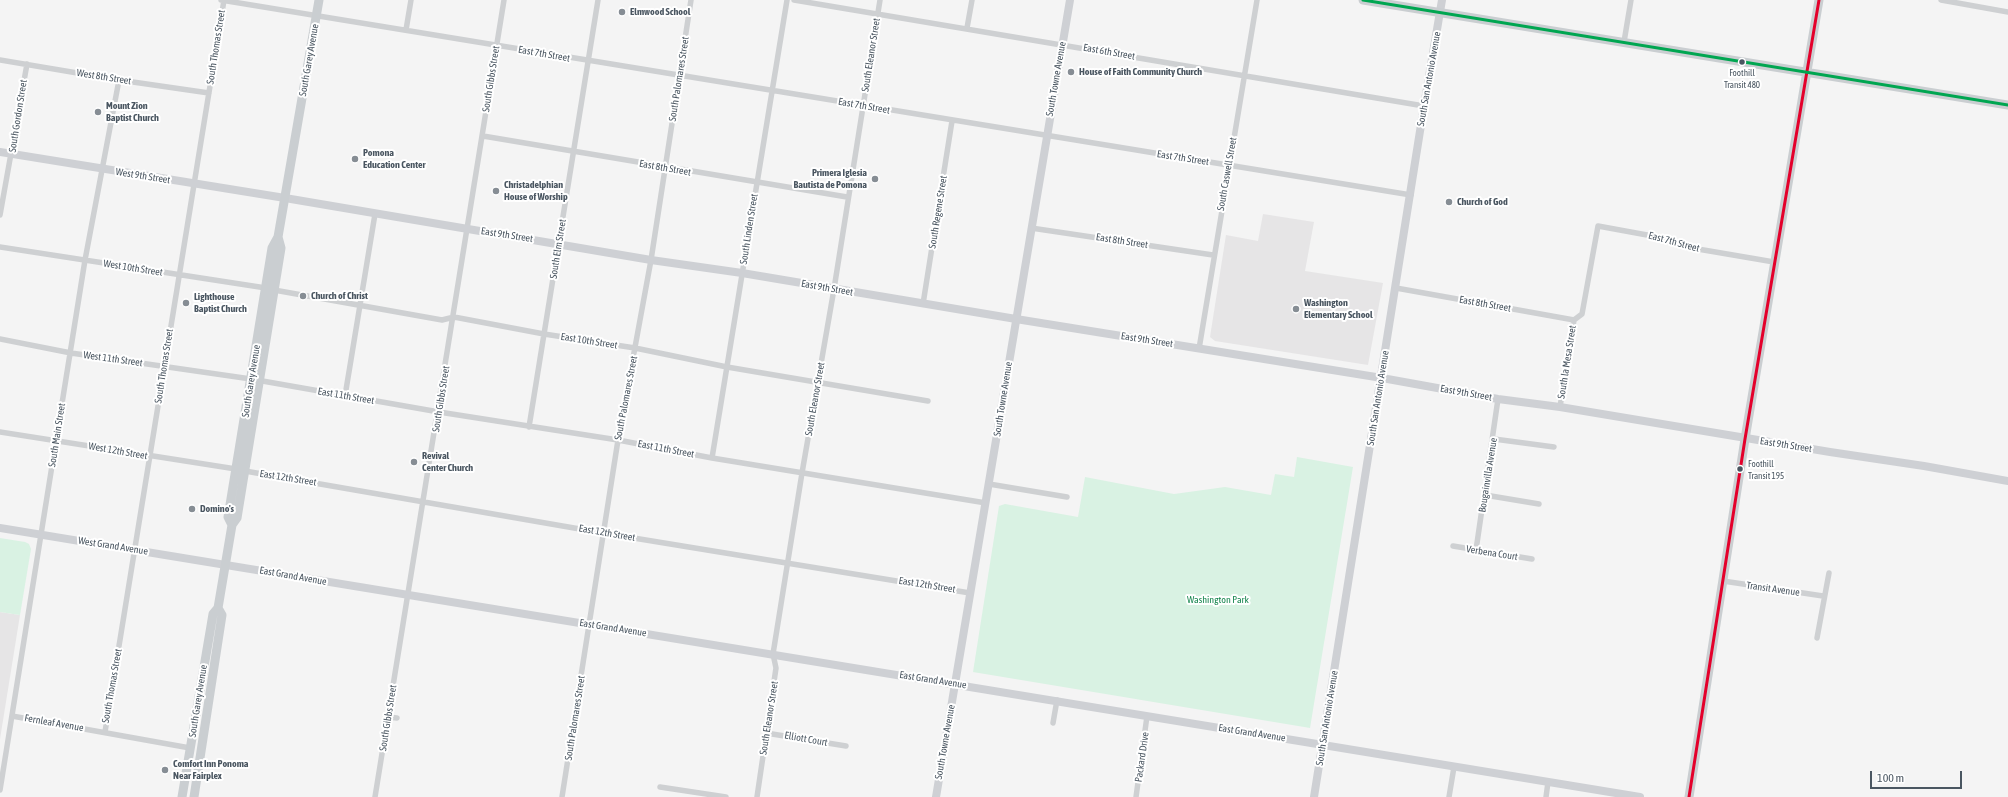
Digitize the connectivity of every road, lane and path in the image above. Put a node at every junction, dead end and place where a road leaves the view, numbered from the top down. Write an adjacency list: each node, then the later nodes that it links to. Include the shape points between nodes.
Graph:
1 (222, 0): 21 (street, East 7th Street); 35 (street, South Thomas Street)
2 (319, 0): 21 (main road, South Garey Avenue)
3 (412, 0): 23 (street)
4 (504, 0): 26 (street, South Gibbs Street)
5 (598, 0): 28 (street, South Elm Street)
6 (691, 0): 31 (street, South Palomares Street)
7 (786, 0): 34 (street, South Linden Street)
8 (794, 0): 20 (street, East 6th Street)
9 (880, 0): 20 (street, South Eleanor Street)
10 (972, 0): 22 (street)
11 (1070, 0): 25 (street, South Towne Avenue)
12 (1257, 0): 32 (street, South Caswell Street)
13 (1363, 0): 18 (main road)
14 (1442, 0): 18 (street, South San Antonio Avenue)
15 (1631, 0): 24 (street)
16 (1819, 0): 30 (main road)
17 (1941, 0): 19 (street)
18 (1441, 12): 24 (main road); 38 (street, South San Antonio Avenue)
19 (2008, 12)
20 (878, 13): 22 (street, East 6th Street); 37 (street, South Eleanor Street)
21 (317, 16): 23 (street, East 7th Street); 52 (main road, South Garey Avenue)
22 (967, 28): 25 (street, East 6th Street)
23 (406, 30): 26 (street, East 7th Street)
24 (1624, 42): 30 (main road)
25 (1063, 44): 32 (street, East 6th Street); 40 (street, South Towne Avenue)
26 (496, 46): 28 (street, East 7th Street); 41 (street, South Gibbs Street)
27 (0, 60): 29 (street, West 8th Street)
28 (588, 61): 31 (street, East 7th Street); 42 (street, South Elm Street)
29 (26, 64): 33 (street, West 8th Street); 44 (street, South Gordon Street)
30 (1807, 72): 36 (main road); 63 (main road)
31 (680, 75): 34 (street, East 7th Street); 46 (street, South Palomares Street)
32 (1244, 75): 38 (street, East 6th Street); 45 (street, South Caswell Street)
33 (119, 80): 35 (street, West 8th Street); 47 (street, South Main Street)
34 (771, 90): 37 (street, East 7th Street); 48 (street, South Linden Street)
35 (209, 92): 49 (street, South Thomas Street)
36 (2008, 105)
37 (864, 106): 39 (street, East 7th Street); 51 (street, South Eleanor Street)
38 (1424, 106): 50 (street, South San Antonio Avenue)
39 (952, 121): 40 (street, East 7th Street); 69 (street, South Regene Street)
40 (1046, 135): 45 (street, East 7th Street); 57 (street, South Towne Avenue)
41 (483, 136): 42 (street, East 8th Street); 56 (street, South Gibbs Street)
42 (572, 151): 46 (street, East 8th Street); 58 (street, South Elm Street)
43 (0, 152): 44 (street, West 9th Street)
44 (12, 154): 47 (street, West 9th Street); 53 (street, South Gordon Street)
45 (1229, 165): 50 (street, East 7th Street); 60 (street, South Caswell Street)
46 (666, 168): 48 (street, East 8th Street); 62 (street, South Palomares Street)
47 (102, 170): 49 (street, West 9th Street); 61 (street, South Main Street)
48 (756, 182): 51 (street, East 8th Street); 64 (street, South Linden Street)
49 (194, 184): 52 (street, West 9th Street); 65 (street, South Thomas Street)
50 (1411, 195): 66 (street, South San Antonio Avenue)
51 (848, 197): 68 (street, South Eleanor Street)
52 (285, 198): 54 (street, East 9th Street); 67 (main road, South Garey Avenue, via 278,237 281,248)
53 (0, 214)
54 (375, 214): 56 (street, East 9th Street); 70 (street)
55 (1598, 226): 63 (street, East 7th Street, via 1658,237 1686,247); 73 (street, South la Mesa Street, via 1582,314)
56 (467, 228): 58 (street, East 9th Street); 71 (street, South Gibbs Street)
57 (1031, 228): 60 (street, East 8th Street); 72 (street, South Towne Avenue)
58 (559, 243): 62 (street, East 9th Street); 74 (street, South Elm Street)
59 (0, 247): 61 (street, West 10th Street)
60 (1213, 255): 77 (street, South Caswell Street)
61 (85, 260): 65 (street, West 10th Street); 78 (street, South Main Street)
62 (651, 260): 64 (street, East 9th Street); 76 (street, South Palomares Street)
63 (1774, 262): 92 (main road)
64 (742, 273): 68 (street, East 9th Street); 80 (street, South Linden Street)
65 (179, 275): 67 (street, West 10th Street); 79 (street, South Thomas Street)
66 (1396, 288): 73 (street, East 8th Street); 81 (street, South San Antonio Avenue)
67 (270, 289): 70 (street, East 10th Street); 82 (main road, South Garey Avenue)
68 (834, 289): 69 (street, East 9th Street); 83 (street, South Eleanor Street)
69 (923, 304): 72 (street, East 9th Street)
70 (360, 305): 71 (street, East 10th Street, via 442,320); 84 (street)
71 (454, 317): 74 (street, East 10th Street); 88 (street, South Gibbs Street)
72 (1016, 319): 77 (street, East 9th Street); 101 (street, South Towne Avenue)
73 (1574, 320): 87 (street, South la Mesa Street)
74 (544, 334): 76 (street, East 10th Street); 89 (street, South Elm Street)
75 (0, 339): 78 (street, West 11th Street)
76 (635, 348): 80 (street, East 10th Street); 93 (street, South Palomares Street)
77 (1199, 348): 81 (street, East 9th Street)
78 (71, 352): 79 (street, West 11th Street); 94 (street, South Main Street)
79 (164, 366): 82 (street, West 11th Street); 96 (street, South Thomas Street)
80 (727, 367): 83 (street, East 10th Street); 97 (street, South Linden Street)
81 (1382, 378): 85 (street, East 9th Street); 134 (street, South San Antonio Avenue)
82 (255, 380): 84 (street, East 11th Street); 98 (main road, South Garey Avenue)
83 (818, 382): 86 (street, East 10th Street); 99 (street, South Eleanor Street)
84 (345, 396): 88 (street, East 11th Street)
85 (1498, 399): 87 (street, East 9th Street); 91 (street, Bougainvilla Avenue)
86 (928, 401)
87 (1560, 407): 92 (street, East 9th Street)
88 (439, 412): 89 (street, East 11th Street); 104 (street, South Gibbs Street)
89 (529, 427): 93 (street, East 11th Street)
90 (0, 432): 94 (street, West 12th Street)
91 (1494, 438): 95 (street); 102 (street, Bougainvilla Avenue)
92 (1745, 439): 100 (street, East 9th Street); 117 (main road)
93 (618, 440): 97 (street, East 11th Street); 108 (street, South Palomares Street)
94 (56, 441): 96 (street, West 12th Street); 109 (street, South Main Street)
95 (1554, 446)
96 (149, 456): 98 (street, West 12th Street); 111 (street, South Thomas Street)
97 (712, 458): 99 (street, East 11th Street)
98 (241, 470): 104 (street, East 12th Street); 115 (main road, South Garey Avenue, via 228,517 232,525)
99 (802, 473): 105 (street, East 11th Street); 114 (street, South Eleanor Street)
100 (2008, 481)
101 (989, 484): 103 (street); 105 (street, South Towne Avenue)
102 (1485, 495): 106 (street); 112 (street, Bougainvilla Avenue)
103 (1067, 497)
104 (424, 500): 108 (street, East 12th Street); 119 (street, South Gibbs Street)
105 (986, 503): 118 (street, South Towne Avenue)
106 (1539, 504)
107 (0, 528): 109 (street, West Grand Avenue)
108 (603, 533): 114 (street, East 12th Street); 122 (street, South Palomares Street)
109 (40, 534): 111 (street, West Grand Avenue); 127 (street, South Main Street)
110 (1453, 546): 112 (street, Verbena Court)
111 (136, 550): 115 (street, West Grand Avenue); 132 (street, South Thomas Street)
112 (1476, 550): 113 (street, Verbena Court)
113 (1532, 559)
114 (788, 562): 118 (street, East 12th Street); 124 (street, South Eleanor Street)
115 (225, 564): 119 (street, East Grand Avenue); 121 (main road, South Garey Avenue)
116 (1829, 573): 120 (street)
117 (1723, 582): 120 (street, Transit Avenue); 153 (main road)
118 (970, 593): 125 (street, South Towne Avenue)
119 (408, 596): 122 (street, East Grand Avenue); 129 (street, South Gibbs Street)
120 (1823, 596): 123 (street)
121 (218, 608): 136 (main road, South Garey Avenue, via 213,614); 142 (main road, South Garey Avenue, via 222,615)
122 (590, 625): 124 (street, East Grand Avenue); 144 (street, South Palomares Street)
123 (1817, 638)
124 (773, 654): 125 (street, East Grand Avenue); 133 (street, South Eleanor Street, via 776,668)
125 (955, 683): 126 (street, East Grand Avenue); 147 (street, South Towne Avenue)
126 (1057, 700): 128 (street, East Grand Avenue); 131 (street)
127 (12, 716): 132 (street, Fernleaf Avenue); 140 (street, South Main Street)
128 (1147, 716): 134 (street, East Grand Avenue); 148 (street, Packard Drive)
129 (388, 717): 130 (street); 143 (street, South Gibbs Street)
130 (398, 718)
131 (1053, 723)
132 (104, 732): 136 (street, Fernleaf Avenue)
133 (766, 733): 135 (street, Elliott Court); 146 (street, South Eleanor Street)
134 (1322, 745): 137 (street, East Grand Avenue); 149 (street, South San Antonio Avenue)
135 (846, 746)
136 (190, 748): 141 (main road, South Garey Avenue)
137 (1454, 767): 138 (street, East Grand Avenue); 150 (street)
138 (1548, 782): 151 (street); 152 (street, East Grand Avenue)
139 (660, 787): 145 (street)
140 (0, 790)
141 (182, 797)
142 (194, 797)
143 (376, 797)
144 (562, 797)
145 (726, 797)
146 (757, 797)
147 (936, 797)
148 (1136, 797)
149 (1314, 797)
150 (1449, 797)
151 (1546, 797)
152 (1640, 797)
153 (1689, 797)

